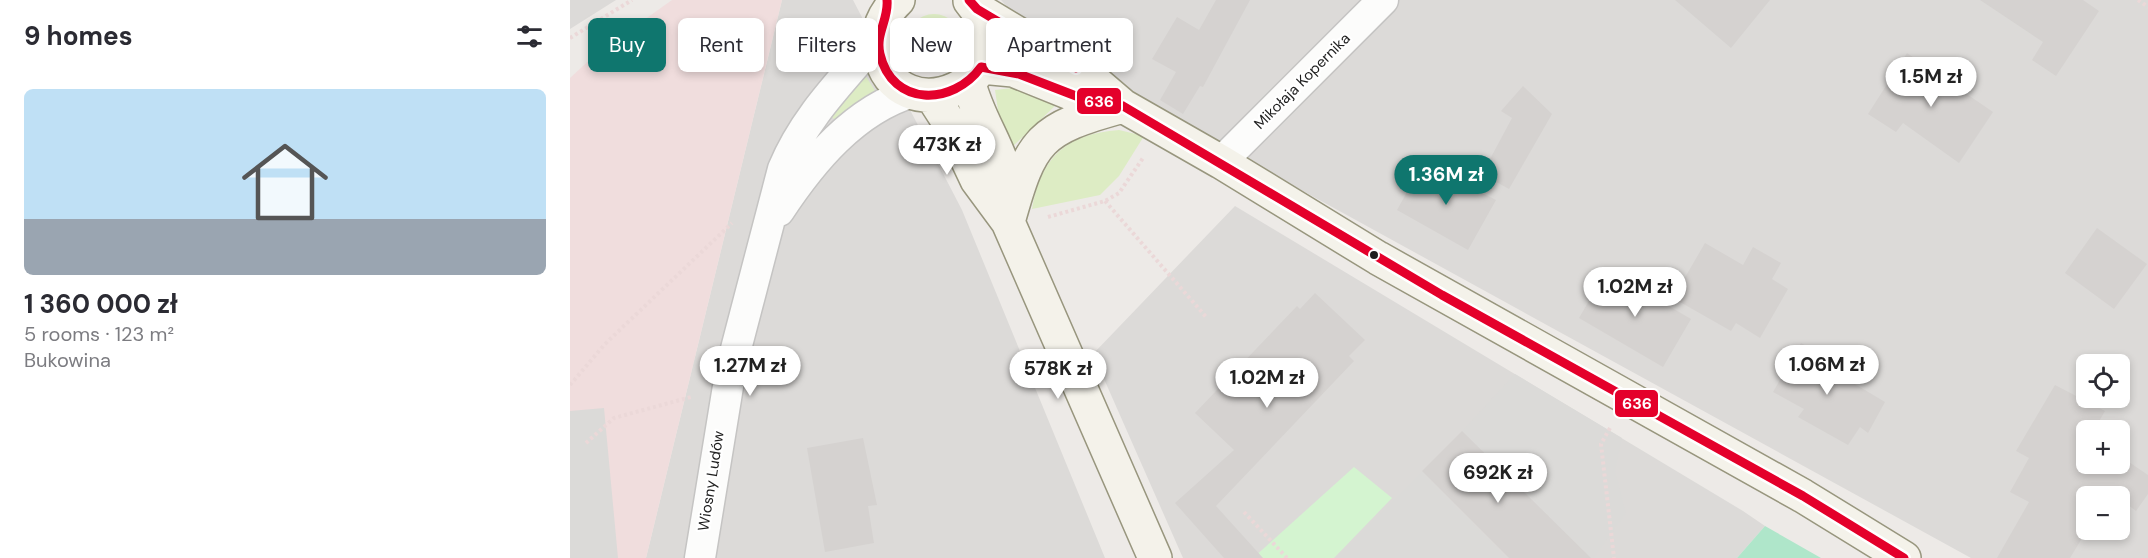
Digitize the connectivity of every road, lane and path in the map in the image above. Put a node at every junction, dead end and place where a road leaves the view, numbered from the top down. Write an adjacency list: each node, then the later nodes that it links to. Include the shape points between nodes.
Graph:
1 (632, 0): 7 (path)
2 (1383, 0): 12 (street, Mikołaja Kopernika)
3 (2138, 0): 5 (path)
4 (973, 4): 8 (street, via 988,37); 10 (street, via 1088,76)
5 (2148, 7)
6 (888, 11): 9 (street, via 884,66 896,82); 16 (street, Wiosny Ludów, via 803,127 783,169)
7 (570, 39)
8 (975, 75): 9 (street, via 952,93); 10 (street, via 1013,70 1080,97); 14 (street, via 977,114)
9 (923, 94): 14 (street, via 952,127 977,180); 16 (street, Wiosny Ludów, via 879,105 838,138 798,183)
10 (1123, 106): 12 (street); 14 (street, via 1069,123 1045,139 1027,161)
11 (1147, 153): 13 (path, via 1119,193)
12 (1221, 162): 27 (street, via 1378,258 1803,496)
13 (1106, 201): 14 (path); 17 (path)
14 (1023, 221): 24 (street)
15 (733, 223): 18 (path, via 605,344)
16 (768, 229): 23 (street, Wiosny Ludów, via 731,368)
17 (1207, 318)
18 (570, 385)
19 (695, 396): 21 (path, via 614,418)
20 (1615, 420): 26 (path, via 1601,444)
21 (586, 443)
22 (1244, 512): 25 (path)
23 (700, 558)
24 (1155, 558)
25 (1287, 558)
26 (1614, 558)
27 (1904, 558)

